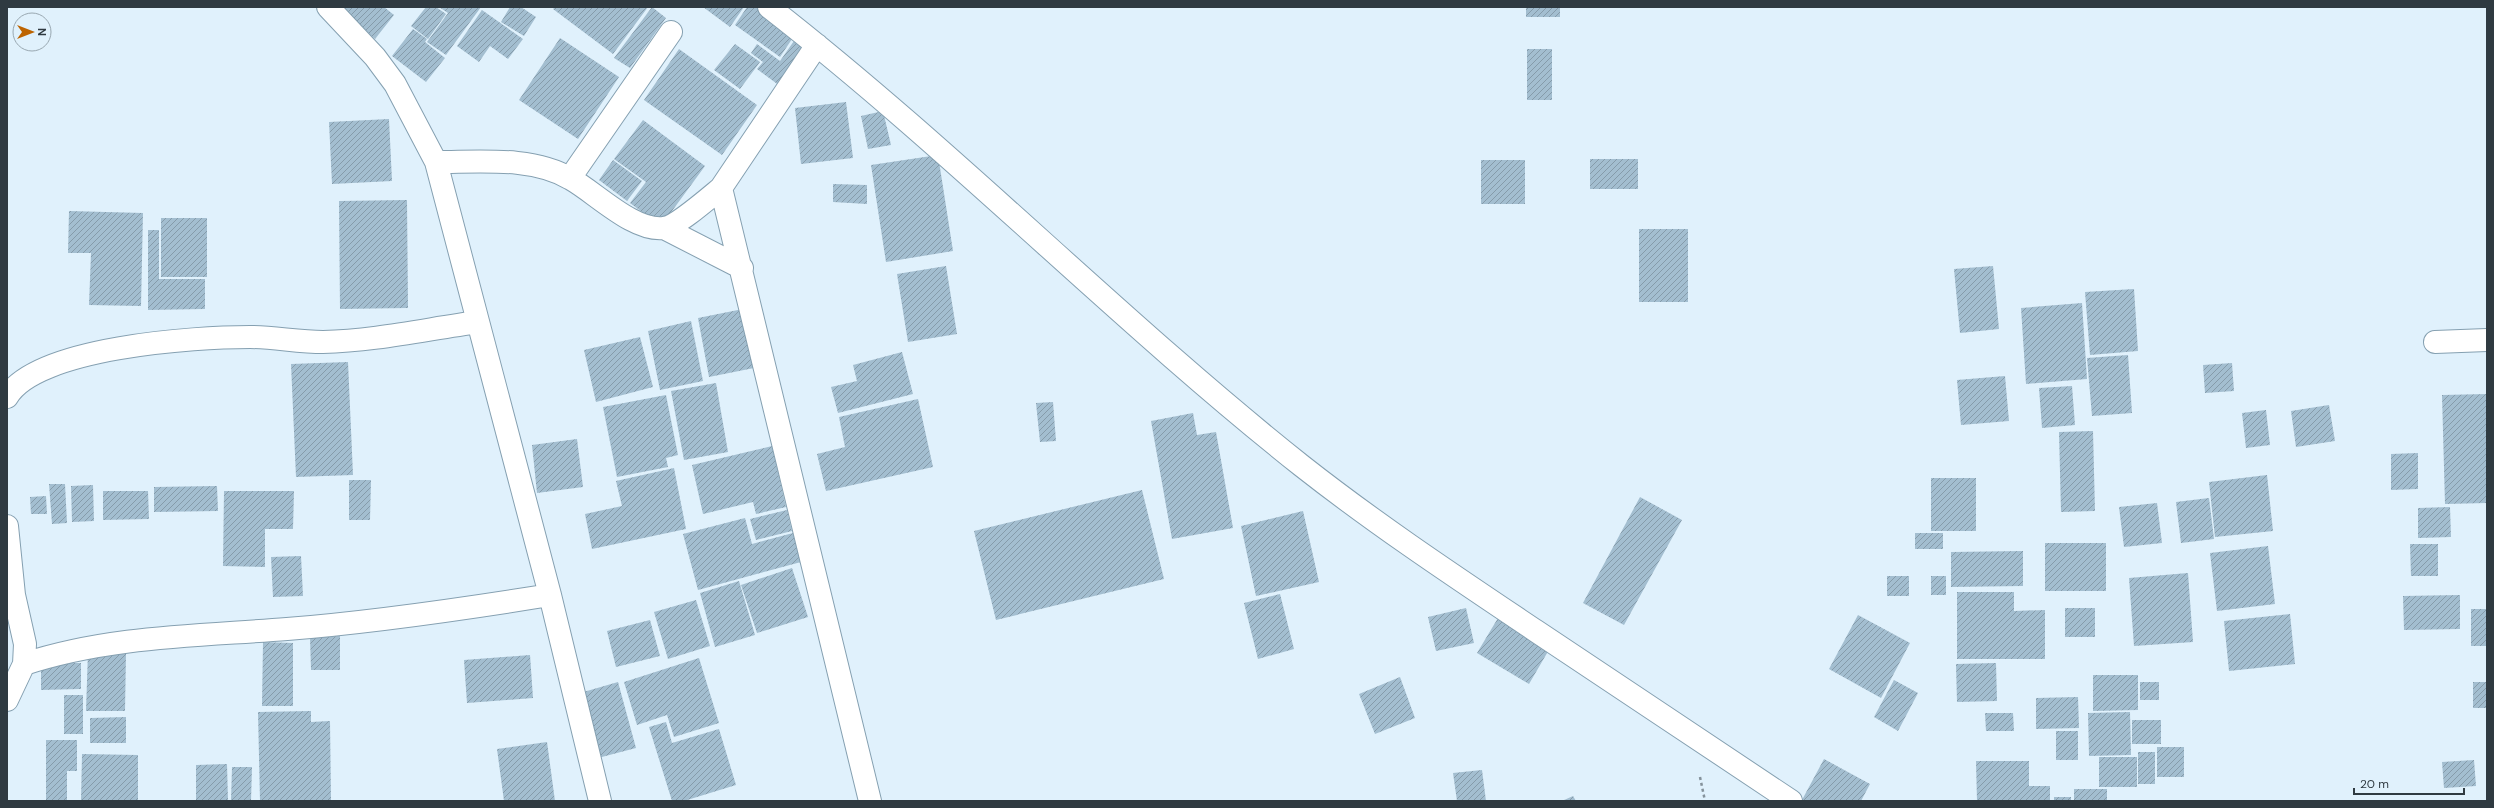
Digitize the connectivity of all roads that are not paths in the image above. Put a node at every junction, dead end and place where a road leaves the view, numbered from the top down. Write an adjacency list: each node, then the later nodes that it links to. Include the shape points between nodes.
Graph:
1 (328, 7): 5 (street, via 375,57 395,84)
2 (769, 7): 4 (street)
3 (671, 32): 6 (street)
4 (817, 45): 7 (street); 20 (street, via 997,201 1194,378 1305,468 1440,567)
5 (436, 162): 6 (street, via 513,163 539,167); 10 (street)
6 (570, 178): 8 (street, via 641,226)
7 (721, 188): 8 (street, via 697,208); 9 (street)
8 (664, 228): 9 (street)
9 (742, 268): 19 (street)
10 (478, 322): 13 (street, via 330,341 252,337 204,338 96,352 33,373 11,390); 15 (street)
11 (2487, 340): 12 (street)
12 (2435, 342)
13 (7, 397)
14 (7, 526): 16 (street, via 14,595 25,644)
15 (550, 595): 16 (street, via 412,617 128,641); 18 (street)
16 (24, 664): 17 (street)
17 (7, 700)
18 (600, 801)
19 (870, 801)
20 (1791, 801)

